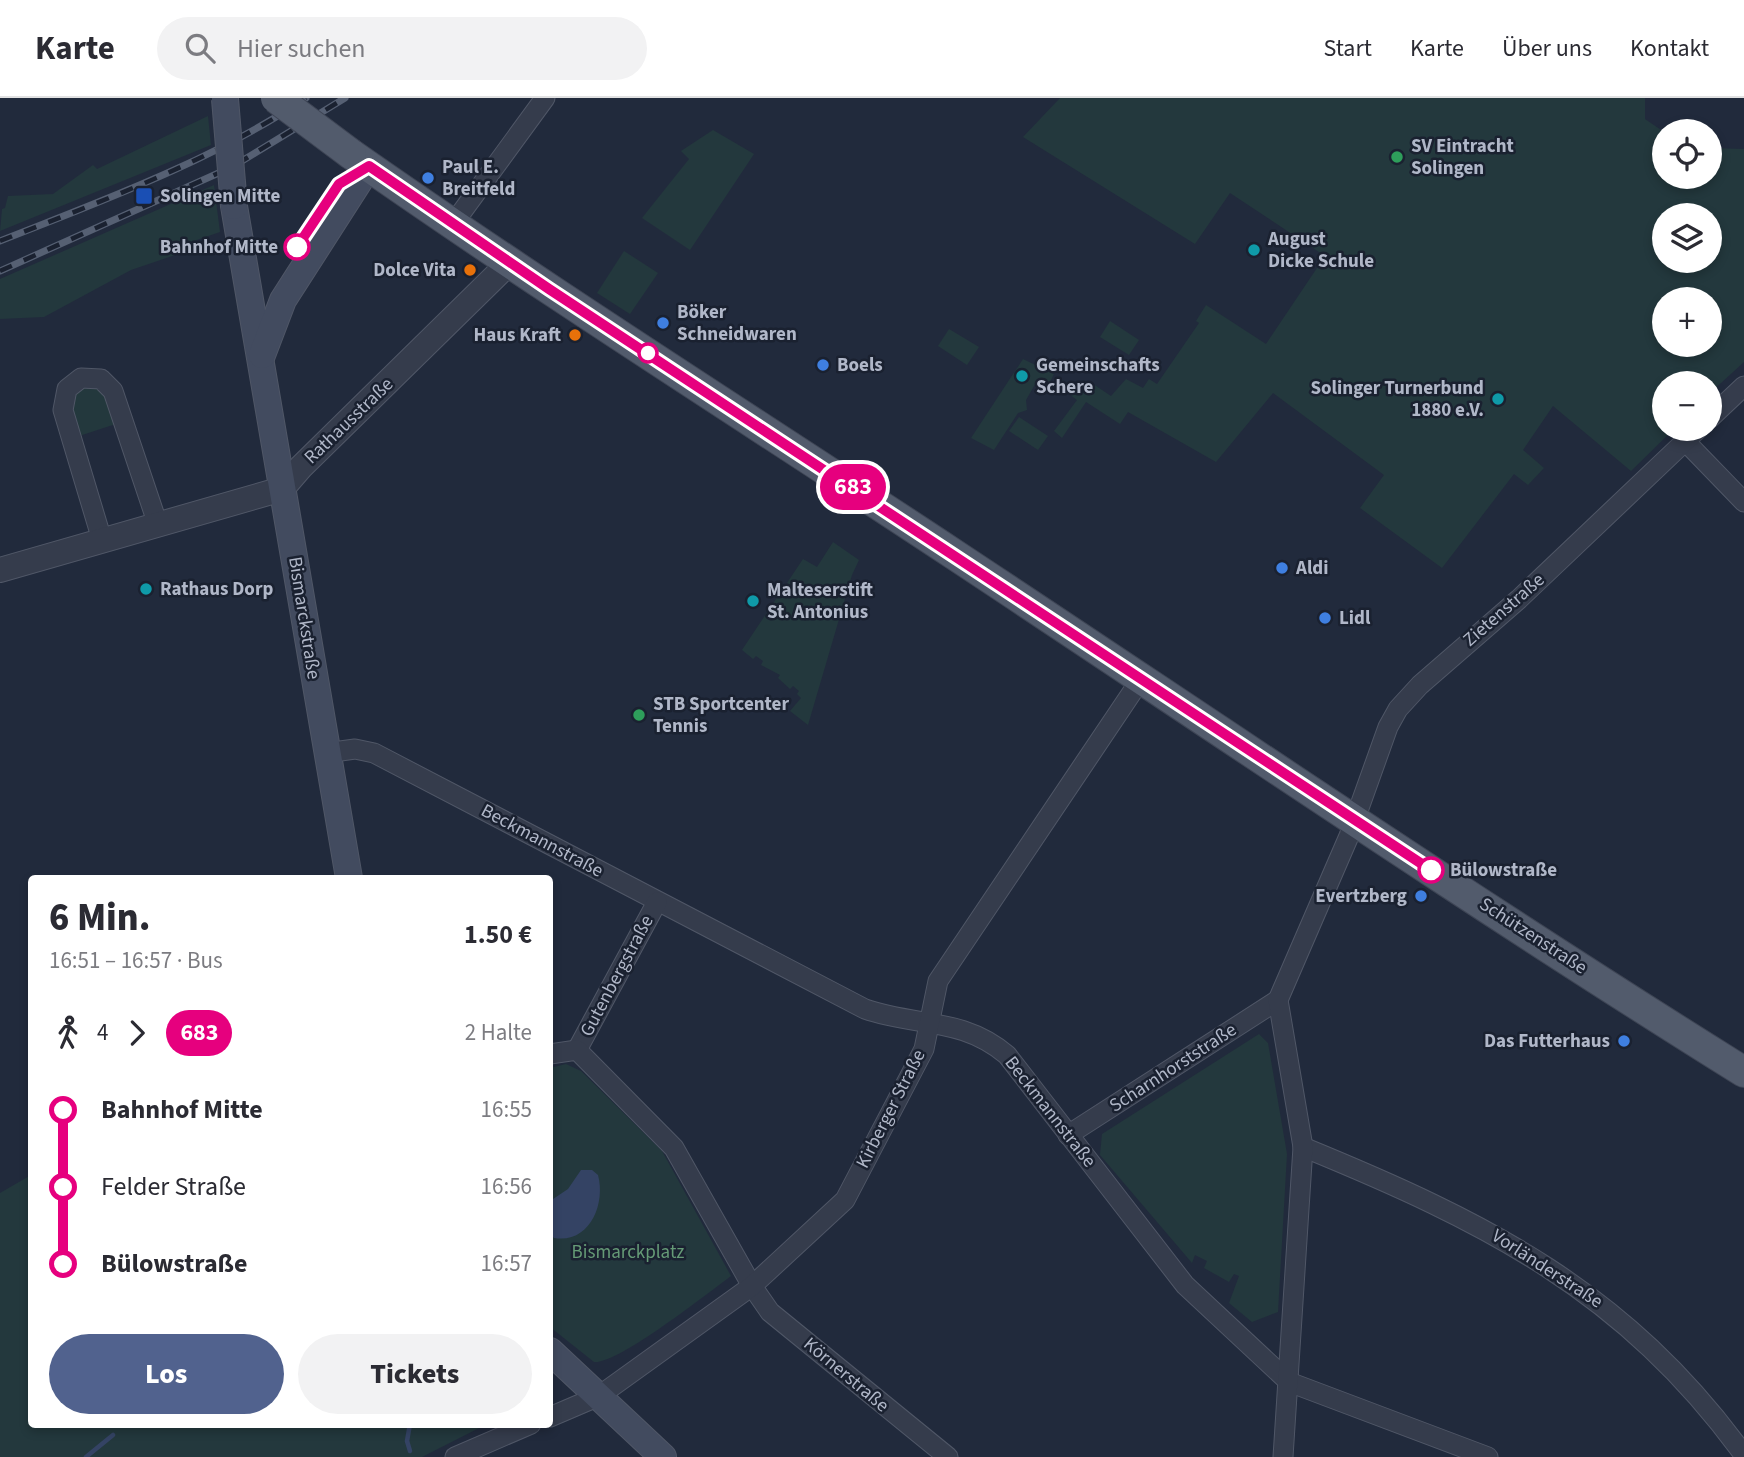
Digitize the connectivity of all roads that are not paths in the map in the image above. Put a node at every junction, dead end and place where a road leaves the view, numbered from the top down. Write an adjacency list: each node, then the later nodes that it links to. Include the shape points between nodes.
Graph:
1 (225, 98): 7 (main road, Bismarckstraße, bridge, via 234,206)
2 (276, 98): 4 (main road, Schützenstraße, bridge)
3 (545, 98): 5 (street)
4 (360, 160): 5 (main road, Schützenstraße); 7 (main road, via 350,194 283,300)
5 (453, 224): 6 (main road, Schützenstraße)
6 (510, 262): 12 (street, Rathausstraße); 17 (main road, Schützenstraße)
7 (261, 356): 12 (main road, Bismarckstraße)
8 (1744, 386): 9 (street)
9 (1722, 407)
10 (1686, 441): 19 (street, Zietenstraße, via 1406,699 1388,727)
11 (1697, 441): 13 (street)
12 (282, 489): 14 (street); 18 (main road, Bismarckstraße)
13 (1744, 502)
14 (158, 525): 15 (street); 15 (street, via 113,391 101,379 81,378 67,389 63,410)
15 (102, 540): 16 (street)
16 (0, 570)
17 (1142, 679): 19 (main road, Schützenstraße); 23 (street, Kirberger Straße, via 938,981)
18 (326, 752): 20 (main road, Bismarckstraße); 21 (street, Beckmannstraße, via 355,749 374,753)
19 (1355, 820): 22 (street); 26 (main road, Schützenstraße)
20 (348, 875)
21 (657, 902): 23 (street, Beckmannstraße, via 865,1009); 24 (street, Gutenbergstraße)
22 (1278, 1000): 27 (street, Scharnhorststraße); 28 (street)
23 (927, 1024): 27 (street, Beckmannstraße, via 961,1027 1000,1048); 29 (street, Kirberger Straße, via 924,1049 845,1200)
24 (577, 1050): 25 (street); 29 (street, via 674,1148)
25 (553, 1054)
26 (1744, 1072)
27 (1068, 1135): 31 (street, Beckmannstraße, via 1185,1284)
28 (1303, 1147): 31 (street); 35 (street, Vorländerstraße, via 1455,1214 1520,1248 1578,1287 1610,1310 1686,1382)
29 (752, 1286): 32 (street, Kirberger Straße); 36 (street, Körnerstraße, via 770,1312)
30 (553, 1354): 32 (main road)
31 (1289, 1382): 39 (street); 40 (street, Beckmannstraße)
32 (599, 1396): 33 (street, Kirberger Straße); 38 (main road)
33 (553, 1416)
34 (522, 1428): 37 (street)
35 (1744, 1455)
36 (944, 1456)
37 (455, 1457)
38 (663, 1457)
39 (1283, 1457)
40 (1489, 1457)

